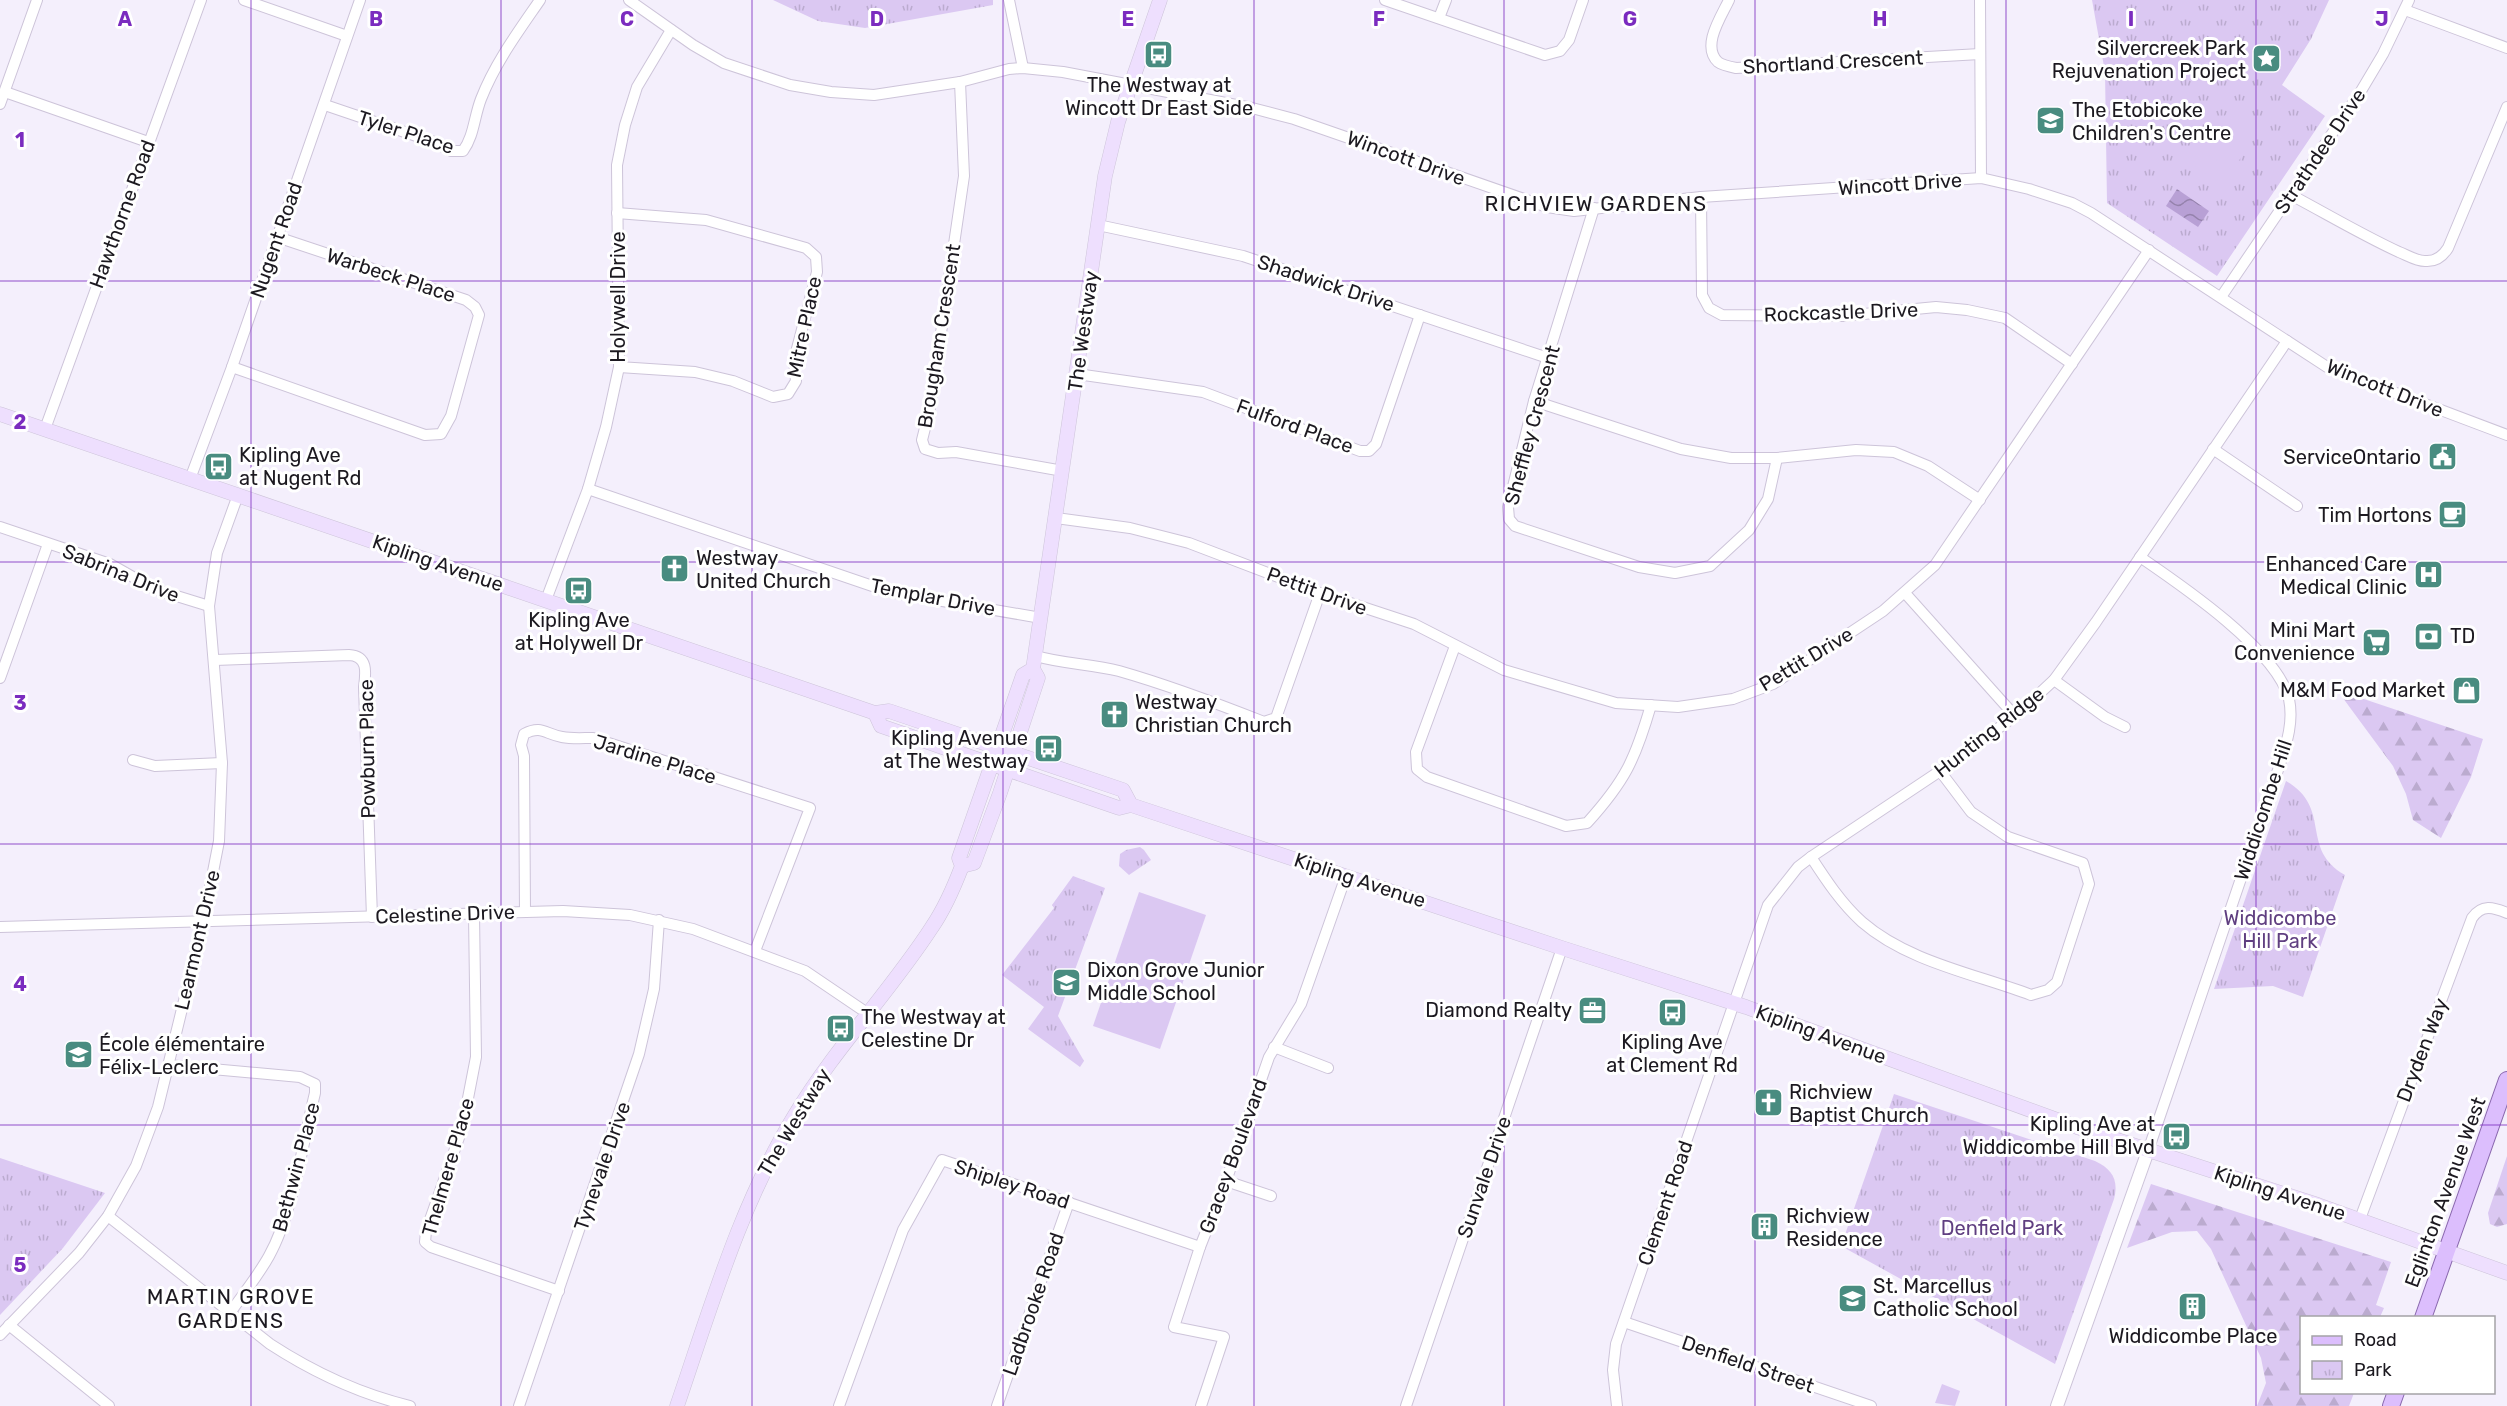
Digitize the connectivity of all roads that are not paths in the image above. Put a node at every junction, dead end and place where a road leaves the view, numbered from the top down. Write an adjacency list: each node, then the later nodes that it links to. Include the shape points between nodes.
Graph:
1 (37, 0): 23 (street)
2 (201, 0): 27 (street, Hawthorne Road)
3 (244, 0): 17 (street)
4 (360, 0): 17 (street, Nugent Road)
5 (540, 0): 25 (street, Tyler Place, via 498,62 480,100 469,143 462,151 450,151)
6 (629, 0): 16 (street, Wincott Drive)
7 (1009, 0): 20 (street)
8 (1160, 0): 22 (main road, The Westway)
9 (1385, 0): 15 (street)
10 (1446, 0): 15 (street)
11 (1583, 0): 15 (street, via 1569,40 1560,51 1545,55)
12 (1728, 0): 19 (street, Shortland Crescent, via 1712,38 1711,52 1719,63 1736,68)
13 (1980, 0): 19 (street)
14 (2407, 5): 18 (street); 29 (street, Strathdee Drive, via 2361,91)
15 (1439, 18)
16 (671, 30): 21 (street, Wincott Drive, via 724,63 790,85 874,95); 32 (street, Holywell Drive, via 637,87 625,126 617,165)
17 (347, 36): 25 (street, Nugent Road)
18 (2507, 48)
19 (1980, 54): 28 (street)
20 (1023, 68): 21 (street, Wincott Drive); 22 (street, Wincott Drive)
21 (960, 82): 50 (street, Brougham Crescent, via 964,176 922,440 925,449 938,453 956,452)
22 (1130, 85): 31 (street, Wincott Drive, via 1294,119 1547,207 1574,211); 33 (main road, The Westway, via 1113,141)
23 (4, 92): 24 (street); 27 (street)
24 (0, 104)
25 (325, 105): 34 (street, Nugent Road)
26 (2507, 107): 29 (street, via 2448,248 2435,260 2426,262 2378,242)
27 (148, 142): 46 (street, Hawthorne Road)
28 (1981, 178): 30 (street, Wincott Drive); 35 (street, Wincott Drive, via 2072,203)
29 (2291, 195): 36 (street, Strathdee Drive)
30 (1701, 197): 31 (street, Wincott Drive); 40 (street, Rockcastle Drive, via 1702,295 1709,308 1722,315 1843,316 1936,307 1967,310 2005,318)
31 (1594, 208): 39 (street, Sheffley Crescent)
32 (617, 213): 42 (street, Holywell Drive); 42 (street, Mitre Place, via 706,220 806,248 816,257 817,272 794,360 796,381 788,394 773,397 733,381 695,372)
33 (1098, 225): 37 (street, Shadwick Drive, via 1243,256); 43 (main road, The Westway)
34 (277, 237): 41 (street, Nugent Road); 41 (street, Warbeck Place, via 466,300 475,307 479,315 451,416 441,434 425,435)
35 (2150, 250): 36 (street, Wincott Drive); 40 (street, Pettit Drive)
36 (2221, 297): 38 (street, Wincott Drive)
37 (1420, 315): 39 (street, Shadwick Drive); 43 (street, Fulford Place, via 1376,444 1370,450 1360,451 1203,392)
38 (2287, 341): 47 (street, Wincott Drive, via 2327,367); 48 (street, Hunting Ridge)
39 (1548, 358): 44 (street, Sheffley Crescent)
40 (2072, 364): 54 (street, Pettit Drive)
41 (232, 367): 51 (street, Nugent Road)
42 (619, 367): 52 (street, Holywell Drive)
43 (1077, 375): 50 (main road, The Westway)
44 (1534, 401): 49 (street, via 1681,449 1731,458); 49 (street, Sheffley Crescent, via 1508,507 1509,519 1515,526 1639,567 1676,573 1710,566 1749,530 1768,499)
45 (0, 414): 46 (main road, Kipling Avenue)
46 (45, 429): 51 (main road, Kipling Avenue)
47 (2507, 435)
48 (2212, 449): 55 (street); 59 (street, Hunting Ridge)
49 (1777, 458): 54 (street, via 1857,450 1894,452 1928,466)
50 (1063, 471): 56 (main road, The Westway)
51 (190, 479): 53 (main road, Kipling Avenue)
52 (588, 489): 62 (street, Holywell Drive); 64 (street, Templar Drive, via 890,592)
53 (238, 495): 62 (main road, Kipling Avenue); 63 (street, Learmont Drive, via 217,553)
54 (1980, 500): 61 (street, Pettit Drive, via 1935,565)
55 (2297, 506)
56 (1056, 518): 60 (street, Pettit Drive, via 1130,528 1189,543); 64 (main road, The Westway)
57 (0, 527): 58 (street, Sabrina Drive)
58 (48, 544): 63 (street, Sabrina Drive, via 110,564 154,589); 68 (street)
59 (2140, 557): 69 (street, Hunting Ridge); 100 (street, Widdicombe Hill, via 2205,602 2269,664 2289,699 2290,717 2289,736 2279,767)
60 (1320, 593): 65 (street, Pettit Drive, via 1414,624); 67 (street, via 1276,718 1264,722 1196,695 1117,671)
61 (1905, 593): 70 (street, Pettit Drive, via 1773,684 1732,699 1678,707); 72 (street)
62 (546, 600): 71 (main road, Kipling Avenue)
63 (209, 606): 66 (street, Learmont Drive)
64 (1041, 618): 67 (main road, The Westway)
65 (1455, 646): 70 (street, Pettit Drive, via 1504,670 1536,680 1616,703); 70 (street, via 1416,752 1417,769 1428,777 1566,826 1587,824 1624,778)
66 (215, 660): 77 (street, Learmont Drive); 88 (street, Powburn Place, via 349,655 363,660)
67 (1035, 662): 74 (main road, The Westway, via 1023,675); 75 (main road, The Westway, via 1038,678)
68 (0, 678)
69 (2054, 680): 72 (street, Hunting Ridge); 73 (street)
70 (1651, 705)
71 (875, 713): 74 (main road, Kipling Avenue, via 889,711); 78 (main road, Kipling Avenue, via 881,726)
72 (2015, 716): 80 (street, Hunting Ridge)
73 (2125, 727)
74 (997, 747): 75 (main road, Kipling Avenue); 78 (main road, The Westway)
75 (1013, 753): 79 (main road, The Westway); 81 (main road, Kipling Avenue, via 1123,790)
76 (134, 760): 77 (street, via 155,766)
77 (222, 762): 90 (street, Learmont Drive, via 219,841)
78 (991, 764): 79 (main road, Kipling Avenue); 83 (main road, The Westway, via 959,858)
79 (1008, 770): 81 (main road, Kipling Avenue, via 1119,808); 83 (main road, The Westway, via 974,863)
80 (1940, 771): 82 (street, Hunting Ridge); 82 (street, via 1971,812 2008,837 2084,864 2089,884 2056,982 2048,990 2031,995 1887,940 1839,897)
81 (1131, 805): 84 (main road, Kipling Avenue)
82 (1811, 857): 94 (street, Hunting Ridge, via 1768,904)
83 (963, 866): 95 (main road, The Westway, via 933,926)
84 (1346, 876): 92 (main road, Kipling Avenue); 96 (street, Gracey Boulevard, via 1301,1004)
85 (525, 912): 87 (street, Celestine Drive); 89 (street, Celestine Drive, via 583,911); 93 (street, Jardine Place, via 521,745 524,734 534,729 562,737 593,738 810,808)
86 (2507, 913): 105 (street, Dryden Way, via 2487,908 2472,918)
87 (474, 914): 88 (street, Celestine Drive); 109 (street, Thelmere Place, via 476,1058 462,1129 425,1242)
88 (372, 916): 90 (street, Celestine Drive)
89 (659, 920): 93 (street, Celestine Drive); 109 (street, Tynevale Drive, via 654,989 645,1032)
90 (203, 923): 91 (street, Celestine Drive); 97 (street, Learmont Drive)
91 (0, 927)
92 (1562, 948): 94 (main road, Kipling Avenue); 122 (street, Sunvale Drive)
93 (755, 951): 95 (street, Celestine Drive, via 805,971)
94 (1733, 1003): 100 (main road, Kipling Avenue); 112 (street, Clement Road)
95 (867, 1013): 118 (main road, The Westway, via 809,1093 769,1160 737,1234)
96 (1274, 1047): 98 (street); 101 (street, Gracey Boulevard)
97 (168, 1065): 104 (street, Learmont Drive, via 144,1147); 110 (street, Bethwin Place, via 300,1077 315,1084 283,1224 264,1264)
98 (1328, 1068)
99 (2507, 1080): 107 (main road, Eglinton Avenue West)
100 (2148, 1151): 105 (main road, Kipling Avenue); 125 (street)
101 (1226, 1181): 102 (street); 106 (street, Gracey Boulevard)
102 (1271, 1196)
103 (1069, 1202): 106 (street, Shipley Road); 119 (street, Shipley Road, via 942,1160 903,1230); 120 (street, Ladbrooke Road)
104 (108, 1216): 110 (street); 113 (street, Learmont Drive)
105 (2360, 1219): 107 (main road, Kipling Avenue)
106 (1200, 1247): 121 (street, Gracey Boulevard, via 1174,1328 1224,1337)
107 (2446, 1251): 108 (main road, Kipling Avenue); 111 (main road, Eglinton Avenue West)
108 (2507, 1273)
109 (559, 1291): 117 (street, Tynevale Drive)
110 (230, 1313): 116 (street, via 293,1359 342,1384)
111 (2422, 1316)
112 (1624, 1322): 123 (street, Clement Road, via 1613,1370); 124 (street, Denfield Street)
113 (9, 1325): 114 (street, Learmont Drive); 115 (street)
114 (0, 1335)
115 (109, 1406)
116 (410, 1406)
117 (519, 1406)
118 (676, 1406)
119 (839, 1406)
120 (997, 1406)
121 (1201, 1406)
122 (1406, 1406)
123 (1617, 1406)
124 (1871, 1406)
125 (2057, 1406)

